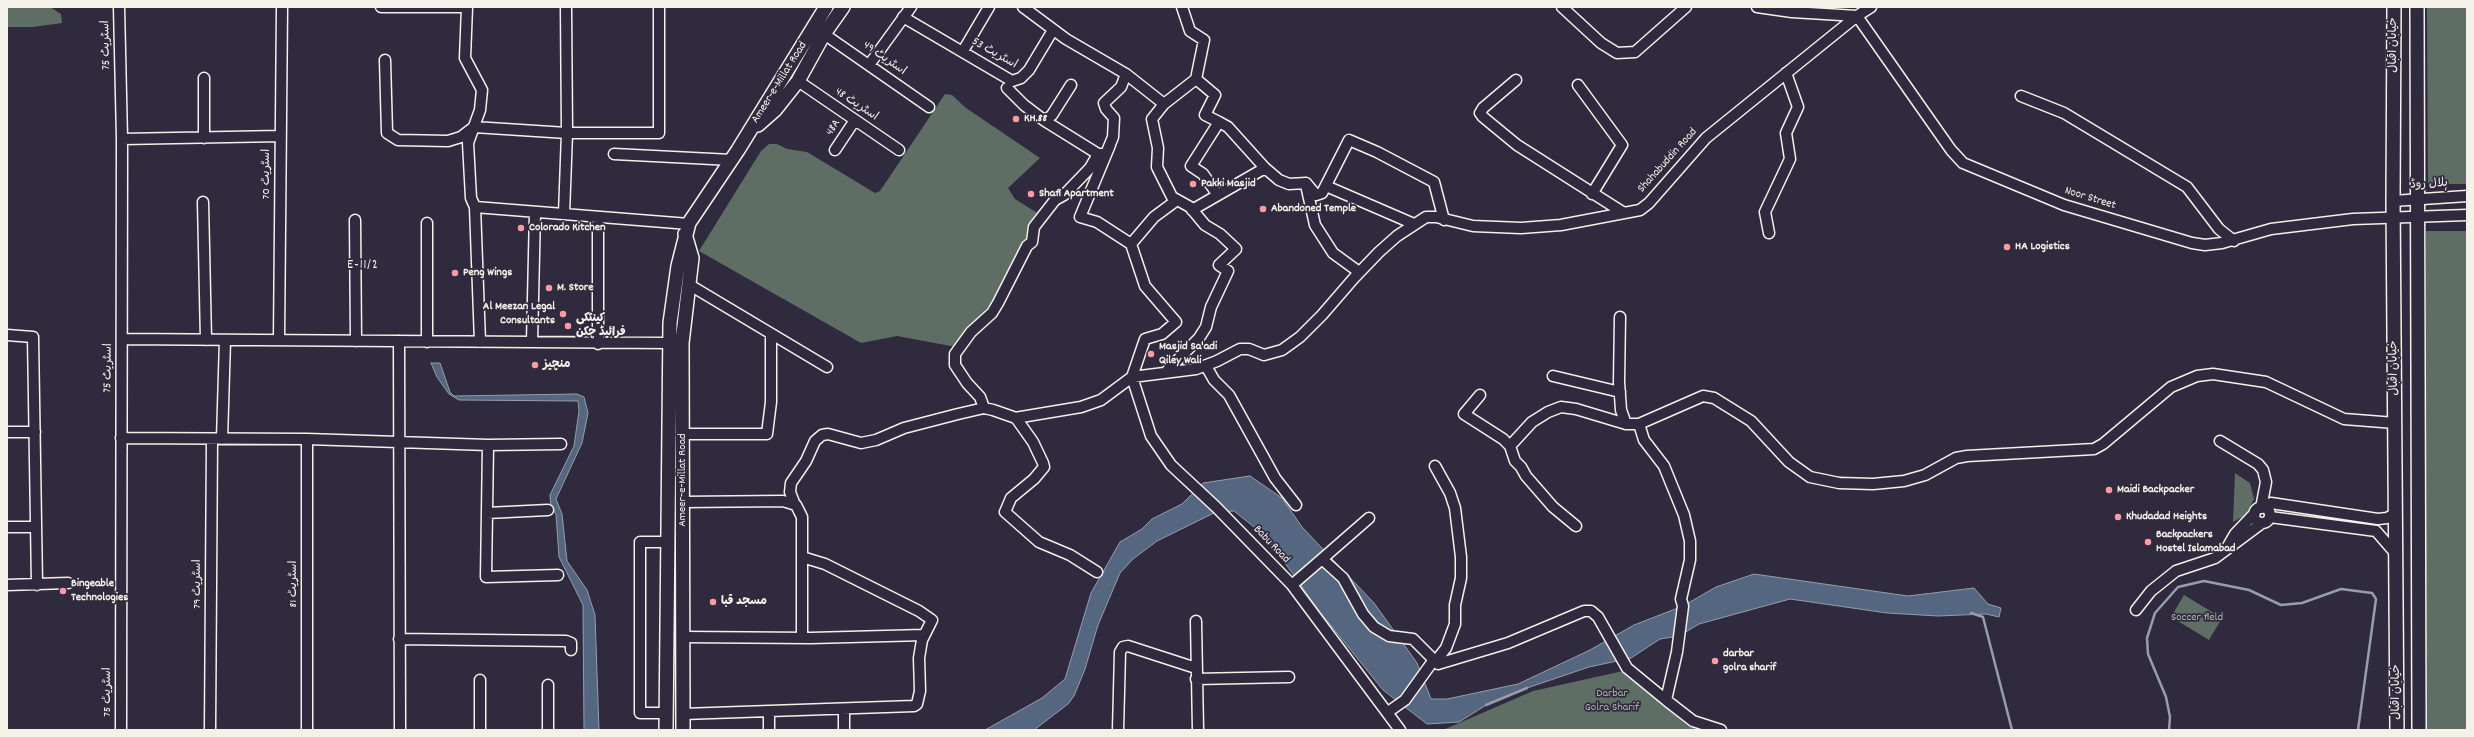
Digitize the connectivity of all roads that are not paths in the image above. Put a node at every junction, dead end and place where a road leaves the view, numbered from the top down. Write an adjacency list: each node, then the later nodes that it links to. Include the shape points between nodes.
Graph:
1 (120, 7): 48 (street, اسٹریٹ 75)
2 (282, 7): 46 (street, اسٹریٹ 70)
3 (381, 7): 4 (street)
4 (467, 7): 43 (street, via 465,58 482,90 480,110)
5 (566, 7): 45 (street)
6 (659, 7): 45 (street, via 659,133)
7 (826, 7): 44 (main road, Ameer-e-Millat Road)
8 (843, 7): 22 (main road, Ameer-e-Millat Road)
9 (911, 7): 20 (street)
10 (989, 7): 23 (street)
11 (1023, 7): 21 (street)
12 (1182, 7): 29 (street, via 1190,31 1204,40)
13 (1562, 7): 14 (street, via 1601,43 1617,53 1635,52)
14 (1686, 7)
15 (1757, 7): 19 (street)
16 (1871, 7): 19 (street, Shahabuddin Road)
17 (2394, 7): 35 (main road, خیابان اقبال)
18 (2417, 7): 36 (main road, خیابان اقبال)
19 (1857, 16): 26 (street, Shahabuddin Road); 80 (street, Noor Street, via 1951,150 1963,162 2064,205 2192,243 2205,245)
20 (903, 17): 23 (street, اسٹریٹ 53); 25 (street)
21 (1053, 30): 23 (street, اسٹریٹ 53, via 1029,70 1016,81); 27 (street)
22 (824, 34): 25 (street, اسٹریٹ 49); 31 (main road, Ameer-e-Millat Road)
23 (963, 51)
24 (385, 60): 43 (street, via 387,133 398,140 448,141 461,137)
25 (869, 65): 39 (street, اسٹریٹ 49)
26 (1786, 73): 68 (street, Shahabuddin Road, via 1706,138 1649,203 1640,210); 79 (street, via 1798,107 1786,133 1790,159 1765,212)
27 (1126, 74): 38 (street); 49 (street, via 1121,86 1104,103 1114,118)
28 (204, 78): 47 (street)
29 (1196, 79): 38 (street); 42 (street, via 1214,96 1205,115)
30 (1516, 80): 58 (street, via 1480,113 1517,145)
31 (798, 81): 40 (street, اسٹریٹ 48); 44 (main road, Ameer-e-Millat Road, via 775,110)
32 (1071, 85): 41 (street, via 1052,115)
33 (1578, 85): 58 (street, via 1622,145)
34 (1007, 88): 41 (street)
35 (2394, 93): 36 (main road); 63 (main road, خیابان اقبال)
36 (2417, 93): 61 (main road, خیابان اقبال)
37 (2021, 96): 80 (street, via 2064,113 2187,187 2219,229)
38 (1164, 104): 62 (street, via 1152,119 1158,148 1156,162 1167,191)
39 (929, 107)
40 (854, 120): 50 (street, 48A); 51 (street, اسٹریٹ 48)
41 (1045, 121): 53 (street)
42 (1219, 122): 55 (street, via 1228,127); 59 (street, via 1191,166 1203,174)
43 (474, 127): 45 (street); 65 (street, via 468,143 471,198)
44 (751, 129): 54 (main road)
45 (567, 133): 69 (street)
46 (280, 136): 47 (street); 90 (street, اسٹریٹ 70)
47 (204, 138): 48 (street)
48 (122, 139): 87 (street, اسٹریٹ 75)
49 (1110, 145): 53 (street, via 1106,154); 81 (street, via 1080,217 1097,222)
50 (835, 150)
51 (899, 150)
52 (614, 154): 54 (street)
53 (1098, 154): 105 (street, via 1090,168 1064,195 1055,200 1034,226 1032,242 1027,246 998,304 971,332 955,354 955,365 980,397)
54 (732, 160): 78 (main road)
55 (1265, 168): 56 (street, via 1283,182); 59 (street)
56 (1306, 183): 57 (street, via 1316,195 1322,193); 82 (street, via 1315,225 1333,253)
57 (1326, 186): 75 (street, via 1349,140 1434,182); 77 (street)
58 (1592, 194): 68 (street)
59 (1218, 195): 66 (street)
60 (2467, 196): 61 (street, ہلال روڈ)
61 (2418, 198): 63 (street, ہلال روڈ); 70 (main road, خیابان اقبال)
62 (1177, 200): 66 (street); 81 (street, via 1154,217)
63 (2393, 201): 72 (main road, خیابان اقبال)
64 (203, 202): 88 (street)
65 (475, 207): 67 (street); 94 (street)
66 (1192, 210): 100 (street, via 1205,225 1220,234 1236,250 1219,265 1228,271 1211,307 1206,327 1199,338)
67 (535, 212): 69 (street); 95 (street)
68 (1624, 213): 75 (street, Shahabuddin Road, via 1561,225 1521,228 1480,227)
69 (564, 214): 73 (street)
70 (2417, 215): 71 (street); 72 (street); 108 (main road, خیابان اقبال)
71 (2467, 216)
72 (2394, 217): 80 (street, Noor Street, via 2271,229); 107 (main road, خیابان اقبال)
73 (598, 218): 78 (street); 97 (street)
74 (355, 220): 91 (street)
75 (1444, 220): 77 (street, Shahabuddin Road, via 1426,217)
76 (427, 223): 93 (street)
77 (1414, 224): 82 (street, Shahabuddin Road, via 1388,244)
78 (687, 228): 83 (main road, Ameer-e-Millat Road, via 692,258); 96 (main road, via 673,291)
79 (1769, 233)
80 (2234, 241)
81 (1131, 244): 102 (street, via 1145,286 1176,322 1162,334 1145,339)
82 (1359, 272): 98 (street, Shahabuddin Road, via 1322,315 1300,337 1282,350 1264,355 1249,349 1240,349)
83 (688, 284): 85 (street); 96 (main road, Ameer-e-Millat Road)
84 (1620, 317): 103 (street)
85 (771, 334): 99 (street); 113 (street, via 771,402 766,434)
86 (7, 336): 112 (street, via 33,336)
87 (122, 339): 88 (street); 114 (street, اسٹریٹ 75)
88 (206, 340): 89 (street)
89 (225, 340): 90 (street); 115 (street, اسٹریٹ 79)
90 (279, 340): 91 (street)
91 (356, 341): 92 (street)
92 (399, 341): 93 (street); 118 (street)
93 (427, 342): 94 (street)
94 (480, 342): 95 (street)
95 (532, 342): 97 (street)
96 (676, 343): 97 (street); 113 (main road, Ameer-e-Millat Road); 134 (main road, Ameer-e-Millat Road)
97 (598, 344)
98 (1206, 366): 100 (street, Shahabuddin Road); 125 (street, via 1214,380 1229,395 1275,478)
99 (827, 368)
100 (1166, 372): 102 (street, Shahabuddin Road)
101 (1553, 376): 103 (street)
102 (1132, 377): 106 (street, via 1091,405); 144 (street, Babu Road, via 1151,436 1171,465)
103 (1620, 392): 109 (street, via 1622,416)
104 (1480, 395): 121 (street, via 1464,414)
105 (984, 408): 106 (street); 124 (street, via 904,428 861,443 828,434 822,435 815,441 806,461 791,483 790,492)
106 (1015, 418): 139 (street, via 1033,442 1044,467 1011,498 1005,512 1039,542 1070,555)
107 (2396, 423): 108 (main road); 110 (street, via 2344,419 2266,382 2233,376 2202,375 2184,379 2171,387 2094,449 1967,456 1956,458 1925,475 1873,484 1839,483 1810,477 1789,462 1751,421 1714,398 1703,396); 128 (main road, خیابان اقبال)
108 (2417, 423): 145 (main road, خیابان اقبال)
109 (1626, 424): 110 (street); 121 (street, via 1576,409 1561,408 1548,412 1532,422)
110 (1639, 424): 160 (street, via 1648,446 1662,462 1687,524 1690,560 1681,599 1683,606 1679,636)
111 (7, 432): 112 (street)
112 (35, 432): 133 (street)
113 (683, 434): 123 (main road, Ameer-e-Millat Road)
114 (121, 438): 115 (street); 166 (street, اسٹریٹ 75)
115 (217, 439): 116 (street); 167 (street, اسٹریٹ 79)
116 (306, 439): 118 (street); 168 (street, اسٹریٹ 81)
117 (2220, 440): 129 (street, via 2258,464 2263,470 2266,482)
118 (399, 441): 120 (street); 152 (street)
119 (561, 444): 120 (street)
120 (488, 445): 127 (street)
121 (1510, 446): 131 (street, via 1515,461 1526,476 1553,507)
122 (1435, 466): 154 (street, via 1455,508 1461,578 1455,605 1455,624 1446,648)
123 (683, 502): 124 (street, via 783,501); 135 (main road, Ameer-e-Millat Road)
124 (795, 505): 137 (street, via 802,517)
125 (1296, 505)
126 (548, 510): 127 (street)
127 (487, 513): 140 (street, via 486,577)
128 (2396, 513): 129 (street, via 2378,519 2271,504); 136 (main road, خیابان اقبال)
129 (2263, 514): 136 (street, via 2376,531); 147 (street, via 2235,534 2228,546 2211,559 2176,571 2151,590)
130 (1369, 518): 138 (street)
131 (1576, 526)
132 (7, 527): 133 (street)
133 (36, 527): 143 (street)
134 (666, 542): 135 (main road); 164 (main road, Ameer-e-Millat Road); 164 (street, via 640,542 640,713)
135 (682, 542): 150 (main road, Ameer-e-Millat Road)
136 (2396, 554): 146 (main road, خیابان اقبال)
137 (802, 557): 149 (street, via 825,564 919,611 932,620); 151 (street)
138 (1319, 561): 144 (street); 154 (street, via 1343,578 1374,627 1389,636 1413,638)
139 (1097, 572)
140 (558, 575)
141 (68, 583): 143 (street)
142 (7, 584): 143 (street)
143 (37, 585)
144 (1292, 585): 163 (street, Babu Road)
145 (2418, 597): 146 (main road); 181 (main road, خیابان اقبال)
146 (2396, 598): 180 (main road, خیابان اقبال)
147 (2136, 610)
148 (1196, 621): 155 (street)
149 (924, 635): 151 (street); 161 (street, via 919,658 920,692 917,704)
150 (683, 637): 151 (street); 165 (main road, Ameer-e-Millat Road)
151 (802, 638)
152 (399, 639): 153 (street, via 566,641 571,643); 169 (street)
153 (571, 650)
154 (1434, 662): 160 (street, via 1445,663 1508,643 1588,610 1598,617 1627,668); 163 (street, via 1406,700)
155 (1196, 668): 157 (street); 176 (street, via 1128,646 1123,647 1120,652)
156 (1289, 677): 157 (street)
157 (1196, 679): 177 (street)
158 (480, 680): 170 (street)
159 (548, 685): 171 (street)
160 (1666, 700): 179 (street, via 1693,721)
161 (844, 709): 162 (street); 175 (street)
162 (769, 712): 165 (street); 174 (street)
163 (1388, 712): 178 (street, Babu Road)
164 (665, 713): 172 (main road, Ameer-e-Millat Road)
165 (683, 714): 173 (main road, Ameer-e-Millat Road)
166 (121, 730)
167 (210, 730)
168 (306, 730)
169 (400, 730)
170 (480, 730)
171 (548, 730)
172 (666, 730)
173 (683, 730)
174 (769, 730)
175 (844, 730)
176 (1118, 730)
177 (1198, 730)
178 (1400, 730)
179 (1721, 730)
180 (2397, 730)
181 (2419, 730)

